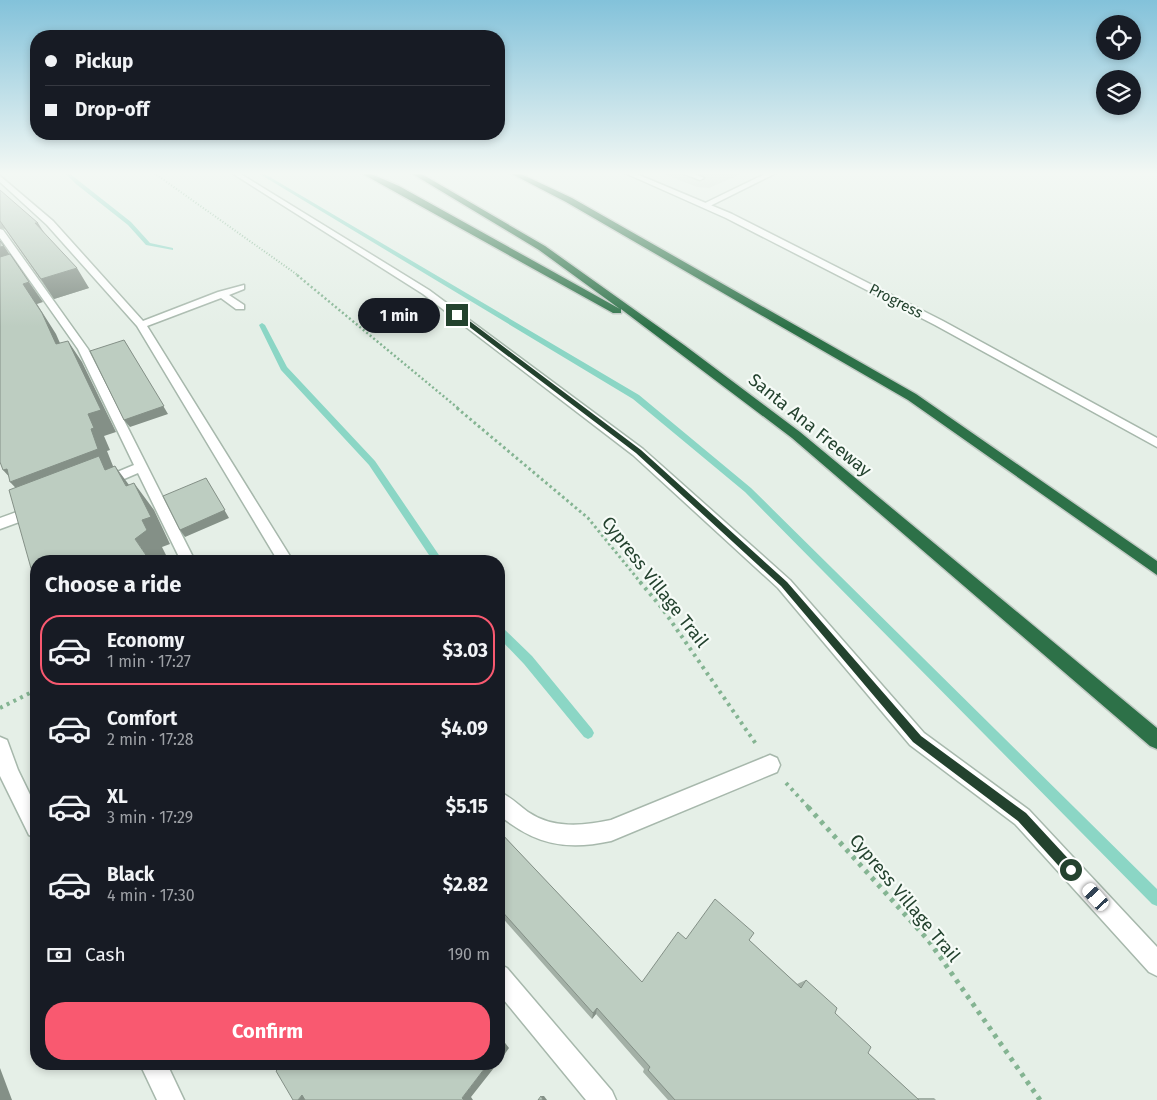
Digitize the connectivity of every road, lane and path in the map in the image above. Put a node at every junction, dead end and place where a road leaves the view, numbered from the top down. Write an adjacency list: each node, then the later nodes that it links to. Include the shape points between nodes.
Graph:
1 (51, 224): 12 (street)
2 (226, 224): 26 (path, Cypress Village Trail, via 306,281 588,518 662,608)
3 (317, 224): 29 (street, via 426,292 638,452 784,584 917,739 1022,817)
4 (461, 224): 13 (highway)
5 (502, 224): 13 (highway, Santa Ana Freeway, via 542,248)
6 (611, 224): 21 (highway, via 912,397)
7 (744, 224): 14 (street, Progress, via 940,323)
8 (0, 232): 15 (street, via 22,269 82,349)
9 (240, 286): 10 (street)
10 (221, 294): 11 (street); 12 (street)
11 (240, 307)
12 (141, 325): 20 (street)
13 (680, 347): 24 (highway, Santa Ana Freeway, via 796,435)
14 (1157, 442)
15 (141, 467): 16 (street); 19 (street)
16 (88, 489)
17 (53, 503): 18 (street)
18 (0, 524)
19 (185, 555)
20 (282, 555)
21 (1157, 569)
22 (30, 693): 23 (path)
23 (0, 708)
24 (1157, 740)
25 (0, 746): 28 (street, via 9,774)
26 (770, 765): 27 (street, via 622,829 591,836 554,834 517,820); 34 (path, Cypress Village Trail, via 929,942)
27 (505, 808)
28 (30, 816)
29 (1157, 964)
30 (505, 983): 33 (street)
31 (156, 1070): 32 (street)
32 (171, 1100)
33 (603, 1100)
34 (1040, 1100)

